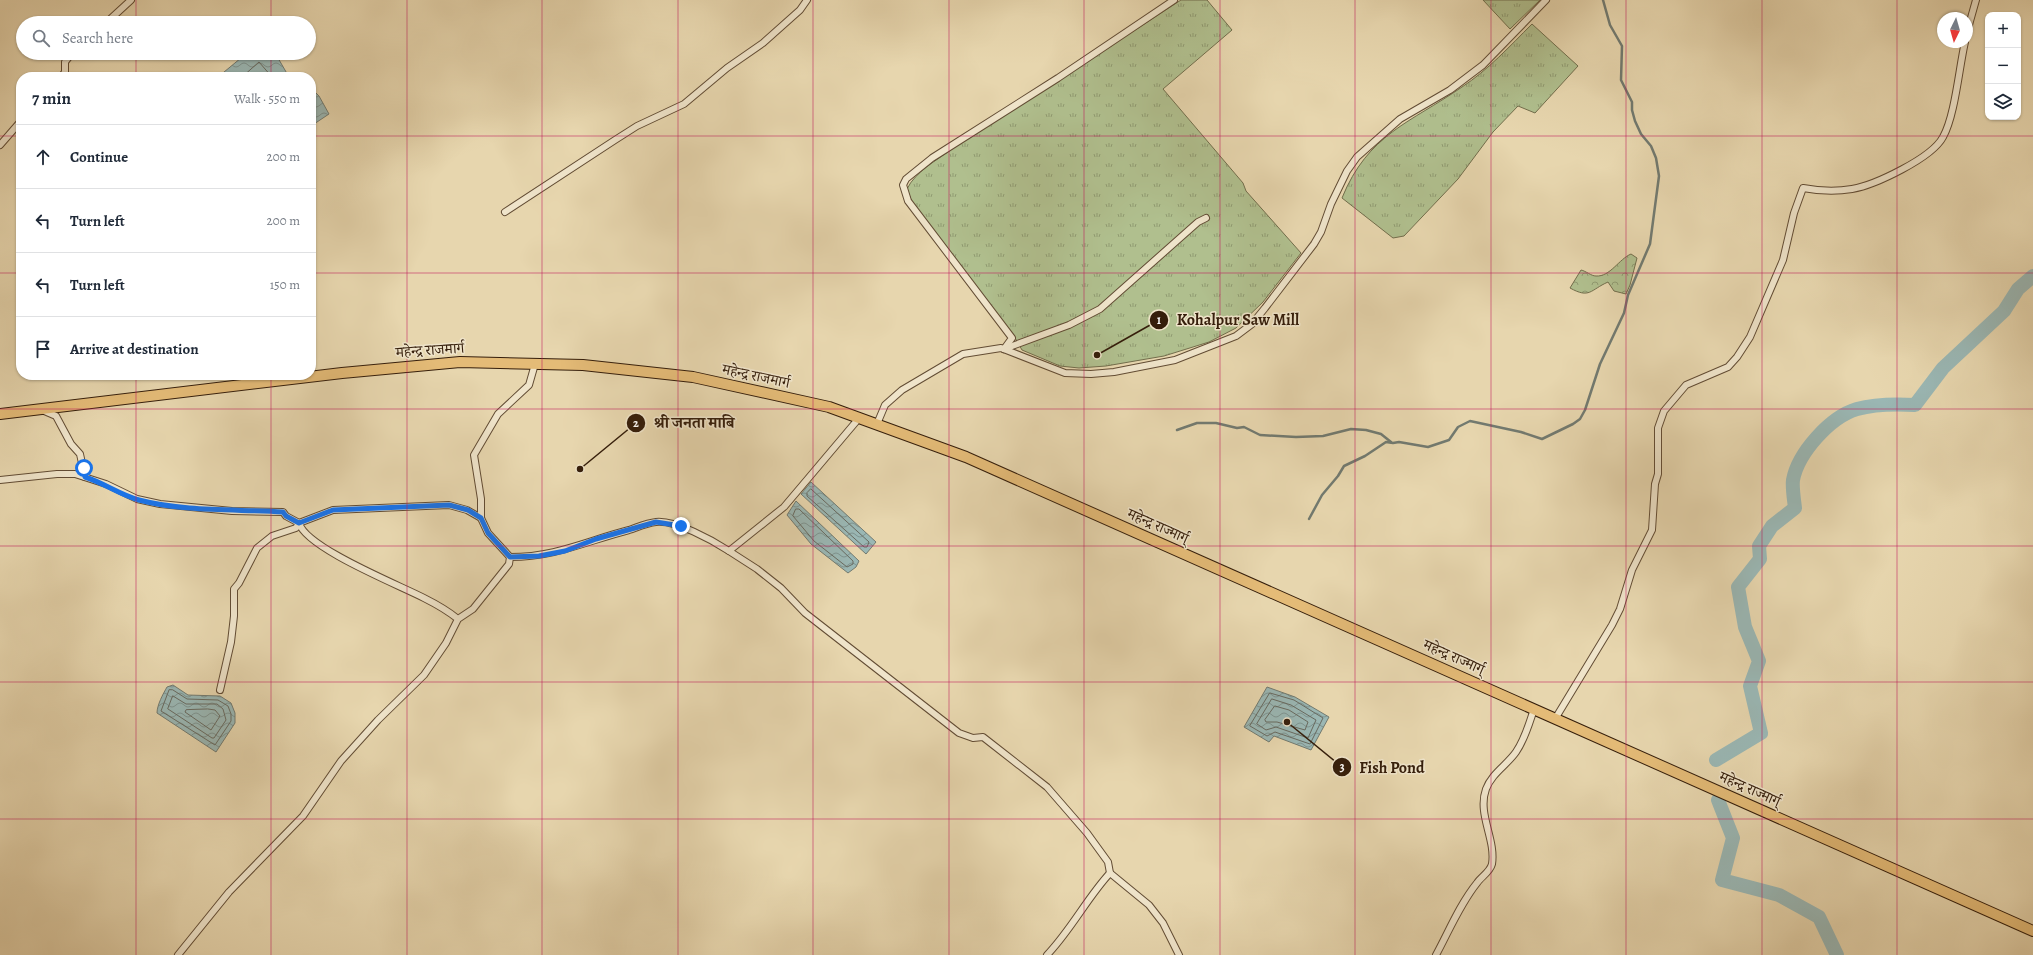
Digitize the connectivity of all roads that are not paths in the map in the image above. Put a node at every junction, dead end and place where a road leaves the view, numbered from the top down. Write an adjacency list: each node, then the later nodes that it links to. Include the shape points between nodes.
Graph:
1 (131, 0): 7 (street)
2 (807, 0): 13 (street, via 800,10 763,43 684,104 626,133)
3 (1174, 0): 15 (street, via 932,158 906,179 903,185 908,201 1012,338)
4 (1546, 0): 15 (street, via 1483,65 1450,90 1400,119 1357,157 1347,171 1331,204 1322,232 1314,244 1252,324 1236,336 1175,360 1091,374 1065,373)
5 (1976, 0): 6 (street)
6 (1973, 12)
7 (114, 16)
8 (1964, 48): 32 (street, via 1949,124 1935,148 1911,164 1852,189 1823,192 1803,188 1783,260 1750,337 1728,367 1686,385 1664,411 1658,428 1658,474 1653,500 1652,530 1632,570 1620,609 1612,625)
9 (67, 60): 10 (street)
10 (65, 72)
11 (16, 127): 12 (street)
12 (0, 145)
13 (505, 212)
14 (1206, 218): 15 (street, via 1198,222 1100,309 1070,325)
15 (1004, 349): 22 (street, via 963,354 902,390 885,405)
16 (535, 364): 17 (highway, महेन्द्र राजमार्ग, via 452,362); 21 (highway, महेन्द्र राजमार्ग, via 583,365 693,378 829,407); 25 (street, via 529,385 498,414 474,455 481,499)
17 (316, 376)
18 (284, 380): 19 (highway, महेन्द्र राजमार्ग)
19 (41, 409): 20 (highway, महेन्द्र राजमार्ग); 23 (street, via 56,416 71,444 80,454)
20 (0, 414)
21 (860, 417): 22 (highway, महेन्द्र राज्मार्ग्); 27 (street, via 784,507)
22 (877, 424): 31 (highway, महेन्द्र राज्मार्ग्, via 966,457)
23 (85, 477): 24 (street, via 57,474); 26 (street, via 137,499 160,504 232,511 283,512)
24 (0, 480)
25 (481, 518): 26 (street, via 468,510 449,505 427,505 333,510); 28 (street, via 488,533)
26 (299, 523): 29 (street, via 301,530 343,559 424,598); 30 (street, via 296,528 272,536 257,548 234,589 232,633)
27 (729, 551): 28 (street, via 681,526 656,522 596,539 565,551 539,556); 33 (street, via 758,569 805,613 958,733 973,738 983,737 1047,787 1087,833 1108,862)
28 (510, 557): 29 (street, via 509,564 473,609)
29 (458, 619): 35 (street, via 446,643 424,675 340,761 303,816 229,892)
30 (220, 690)
31 (1534, 709): 32 (highway, महेन्द्र राज्मार्ग्); 38 (street, via 1525,736 1516,751 1504,766 1491,776 1485,790 1483,803 1492,865 1470,893)
32 (1556, 719): 34 (highway, महेन्द्र राज्मार्ग्)
33 (1110, 873): 36 (street); 37 (street, via 1149,905 1163,923)
34 (2033, 931)
35 (178, 955)
36 (1047, 955)
37 (1179, 955)
38 (1436, 955)

